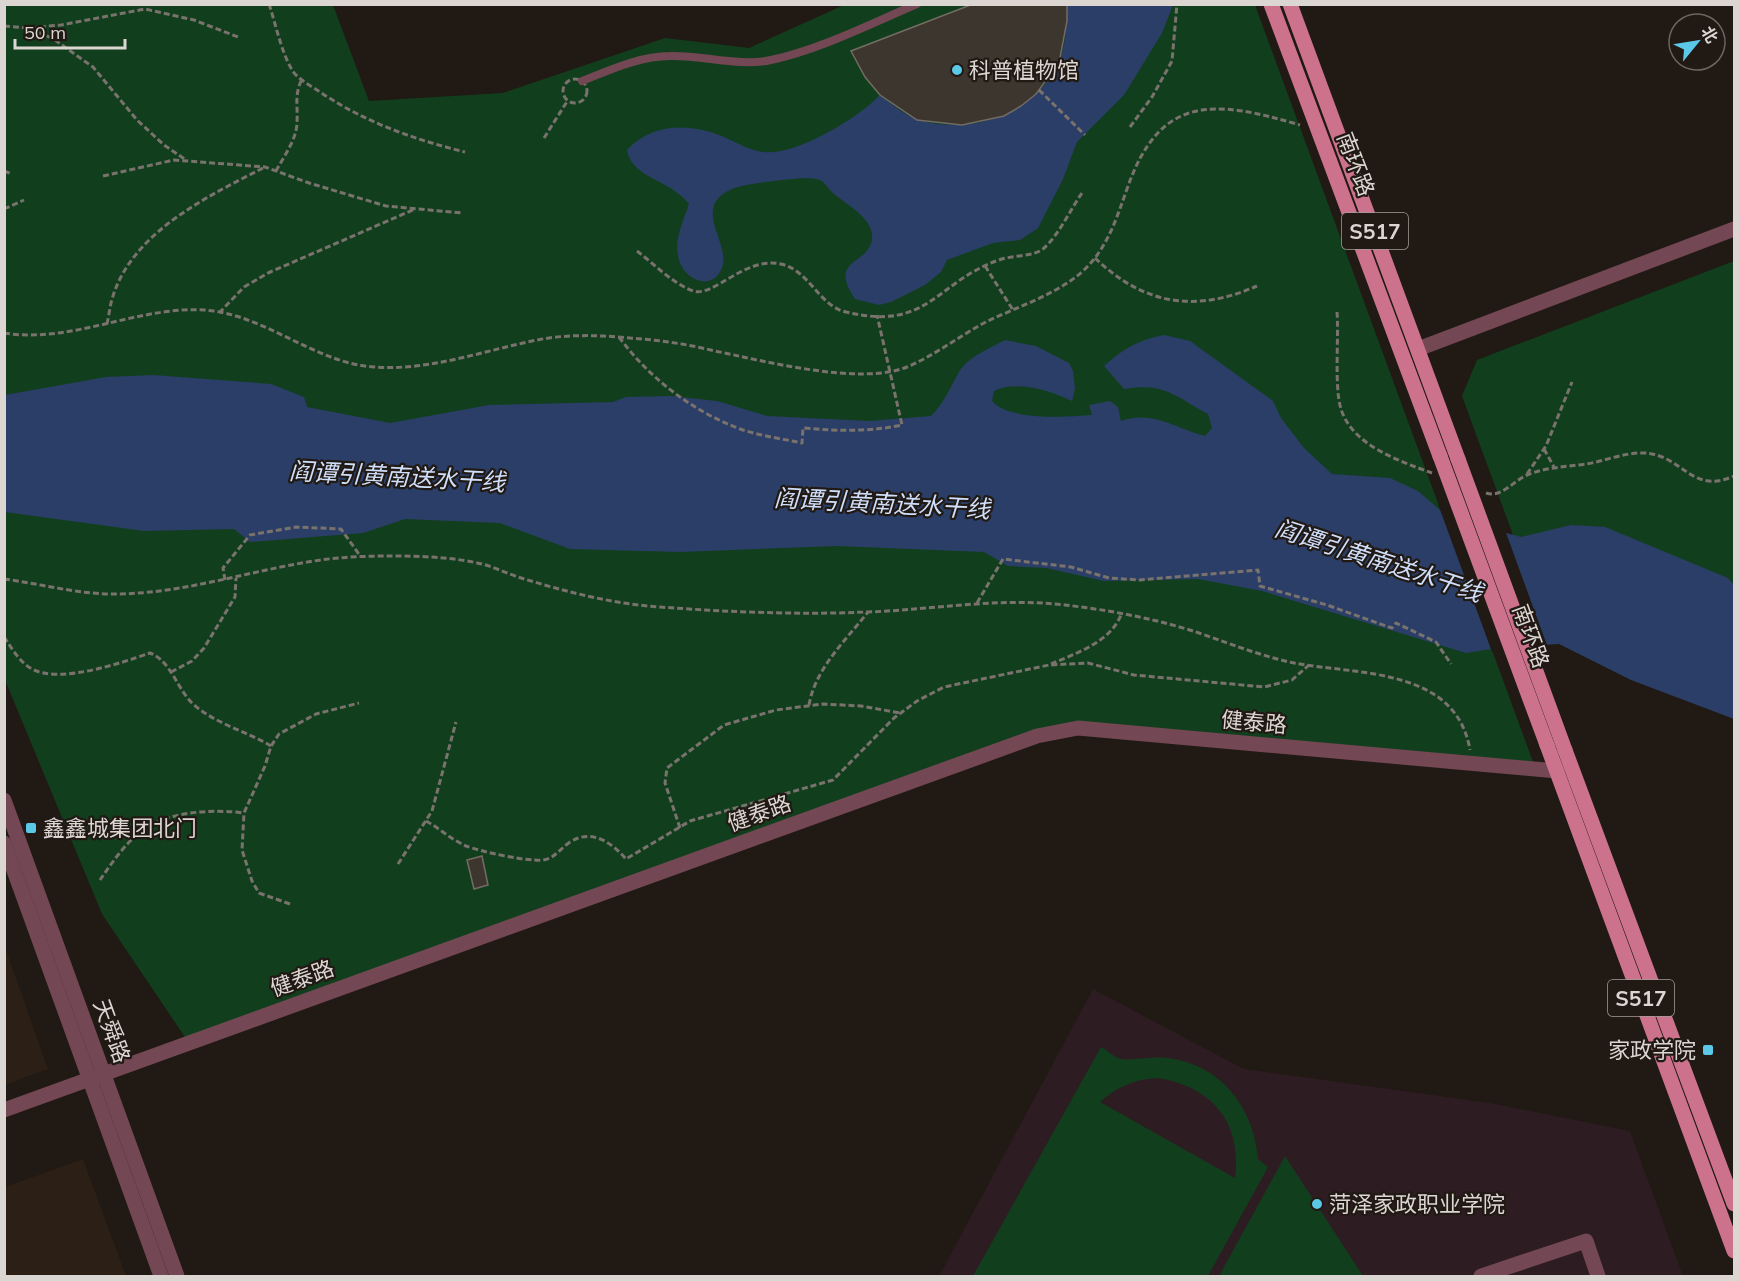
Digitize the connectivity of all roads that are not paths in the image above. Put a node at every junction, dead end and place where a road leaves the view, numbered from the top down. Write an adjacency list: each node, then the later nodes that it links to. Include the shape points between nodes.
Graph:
1 (917, 4): 4 (lane, via 769,61 669,56 625,64)
2 (1271, 4): 7 (main road, 南环路 / S517, bridge)
3 (1290, 4): 6 (main road, 南环路 / S517)
4 (582, 81)
5 (1734, 229): 6 (street)
6 (1418, 349): 12 (main road, 南环路 / S517, bridge)
7 (1557, 771): 10 (street, 健泰路, via 1078,728 1037,736); 13 (main road, 南环路 / S517)
8 (4, 800): 10 (street, 天舜路)
9 (4, 843): 10 (street, 天舜路)
10 (96, 1076): 11 (street, 健泰路); 15 (street, 天舜路); 16 (street, 天舜路)
11 (4, 1110)
12 (1734, 1203)
13 (1729, 1217): 14 (main road, 南环路 / S517)
14 (1734, 1250)
15 (162, 1276)
16 (177, 1276)
17 (1481, 1276): 18 (street, via 1586,1241)
18 (1598, 1276)

